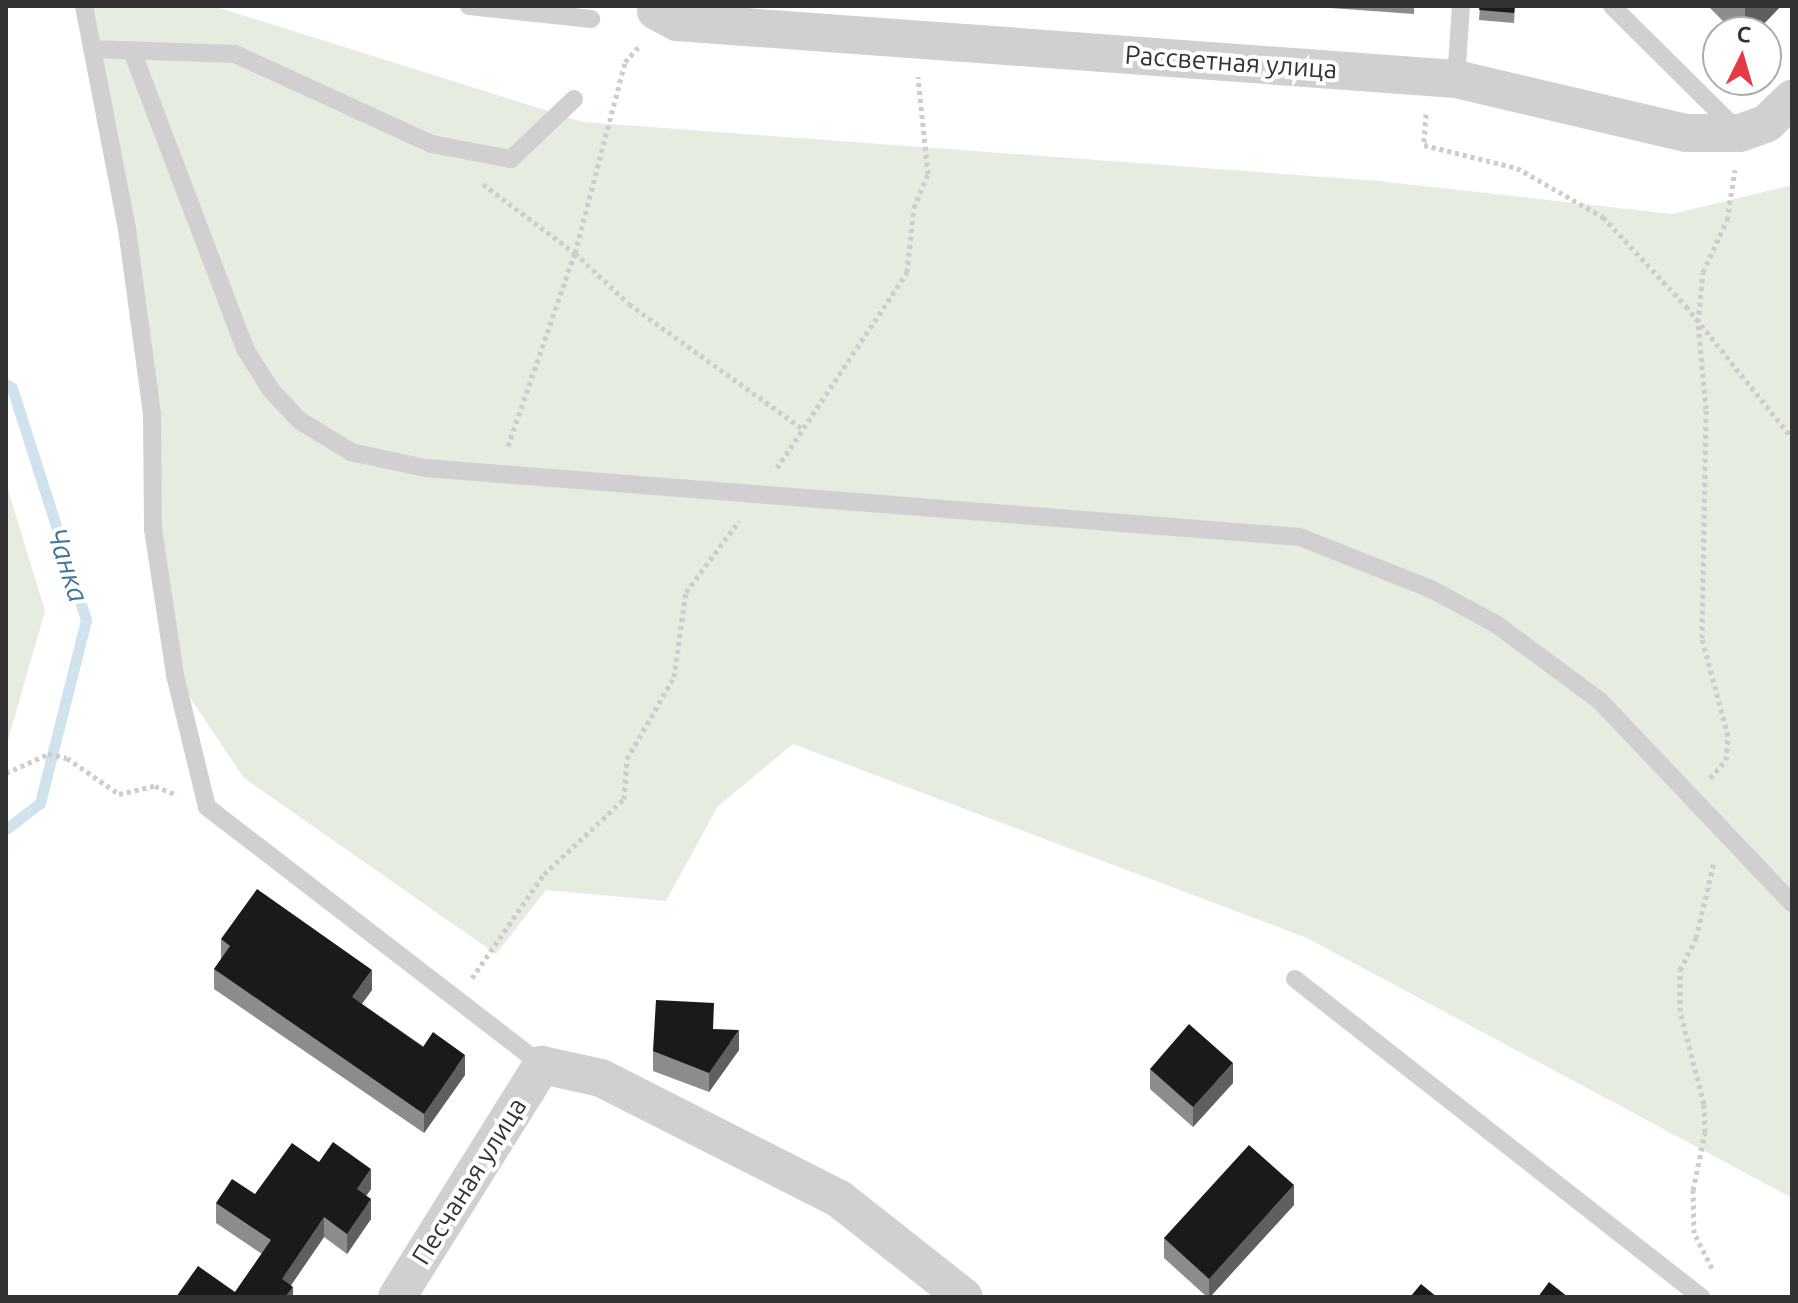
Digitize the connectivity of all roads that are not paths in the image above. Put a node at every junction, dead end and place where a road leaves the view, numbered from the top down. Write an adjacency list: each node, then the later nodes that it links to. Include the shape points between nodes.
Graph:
1 (84, 6): 7 (lane)
2 (469, 6): 6 (lane)
3 (1461, 6): 9 (lane)
4 (1612, 6): 12 (lane)
5 (658, 11): 9 (street, Рассветная улица, via 677,22)
6 (591, 19)
7 (92, 49): 8 (lane); 15 (lane, via 127,229 152,413 153,529 175,675 207,807)
8 (132, 51): 10 (lane, via 235,54 432,144 511,159); 13 (lane, via 245,349 271,390 299,420 351,452 425,468 1300,537 1367,560 1496,624 1600,701)
9 (1442, 78): 12 (street, Рассветная улица, via 1686,133)
10 (574, 99)
11 (1792, 99): 12 (street, Рассветная улица, via 1767,123)
12 (1740, 133)
13 (1792, 903)
14 (1295, 979): 18 (lane)
15 (542, 1065): 16 (street, Песчаная улица); 17 (street, via 601,1078 838,1198)
16 (397, 1297)
17 (964, 1297)
18 (1701, 1297)

